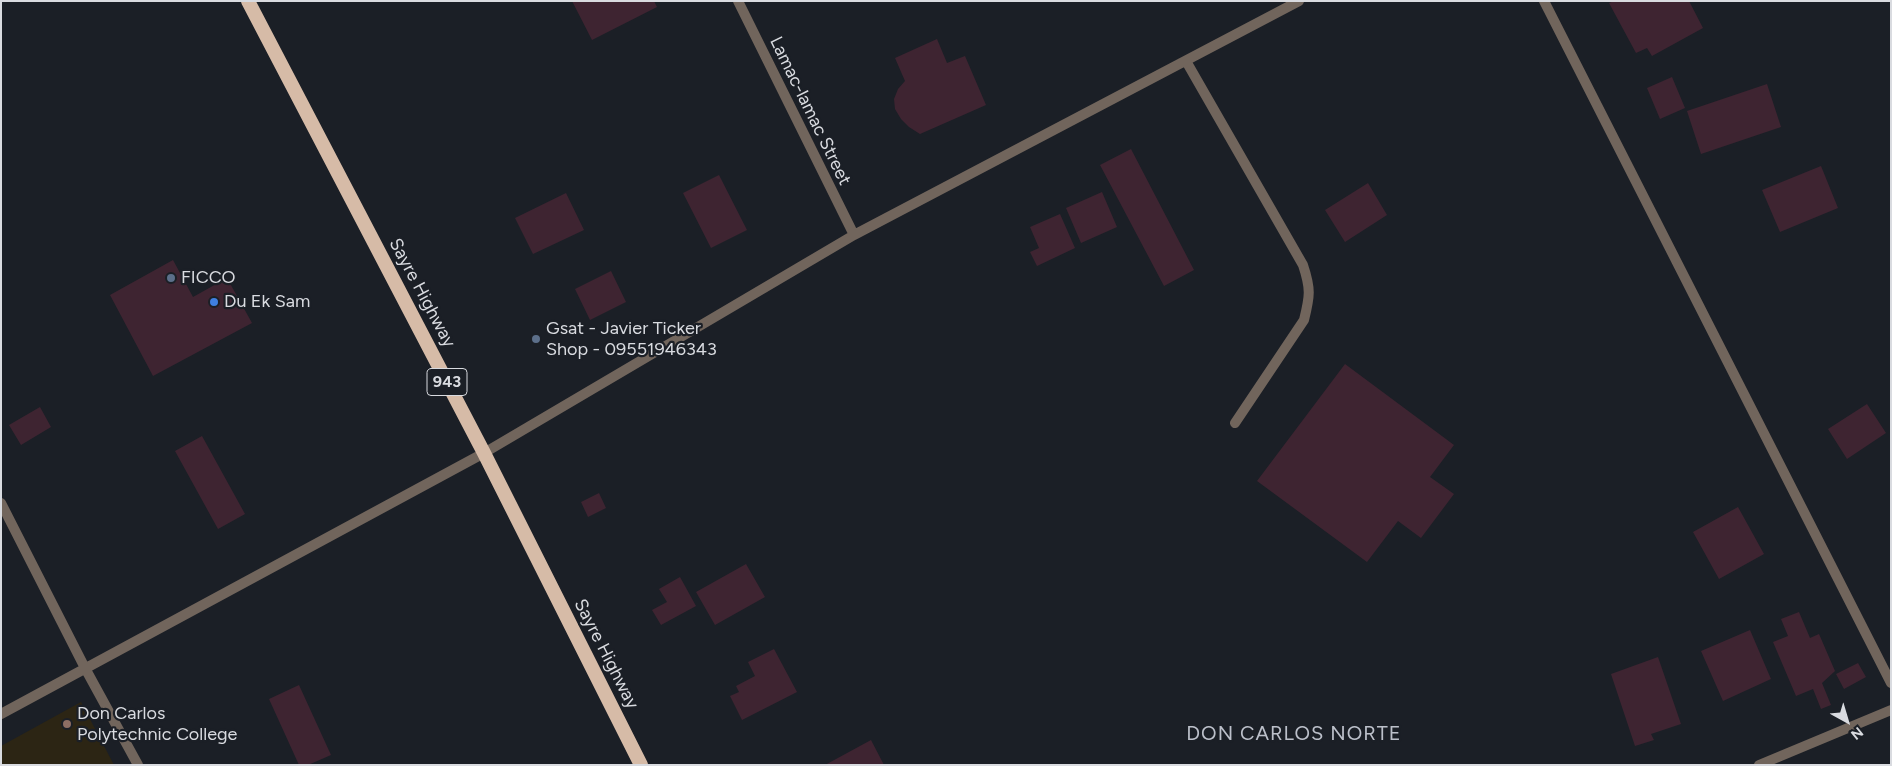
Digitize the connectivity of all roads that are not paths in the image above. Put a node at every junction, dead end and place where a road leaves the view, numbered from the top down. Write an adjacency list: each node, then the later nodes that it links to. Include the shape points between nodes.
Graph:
1 (248, 1): 8 (highway, Sayre Highway / 943)
2 (738, 1): 6 (street, Lamac-lamac Street)
3 (1299, 1): 5 (street)
4 (1544, 1): 11 (street)
5 (1186, 60): 6 (street); 7 (street, via 1303,265 1309,285 1304,320)
6 (854, 235): 8 (street)
7 (1235, 423)
8 (484, 453): 10 (street); 15 (highway, Sayre Highway / 943)
9 (1, 503): 10 (street)
10 (85, 668): 13 (street); 14 (street)
11 (1891, 683)
12 (1891, 710): 16 (street)
13 (1, 714)
14 (138, 765)
15 (641, 765)
16 (1759, 765)

